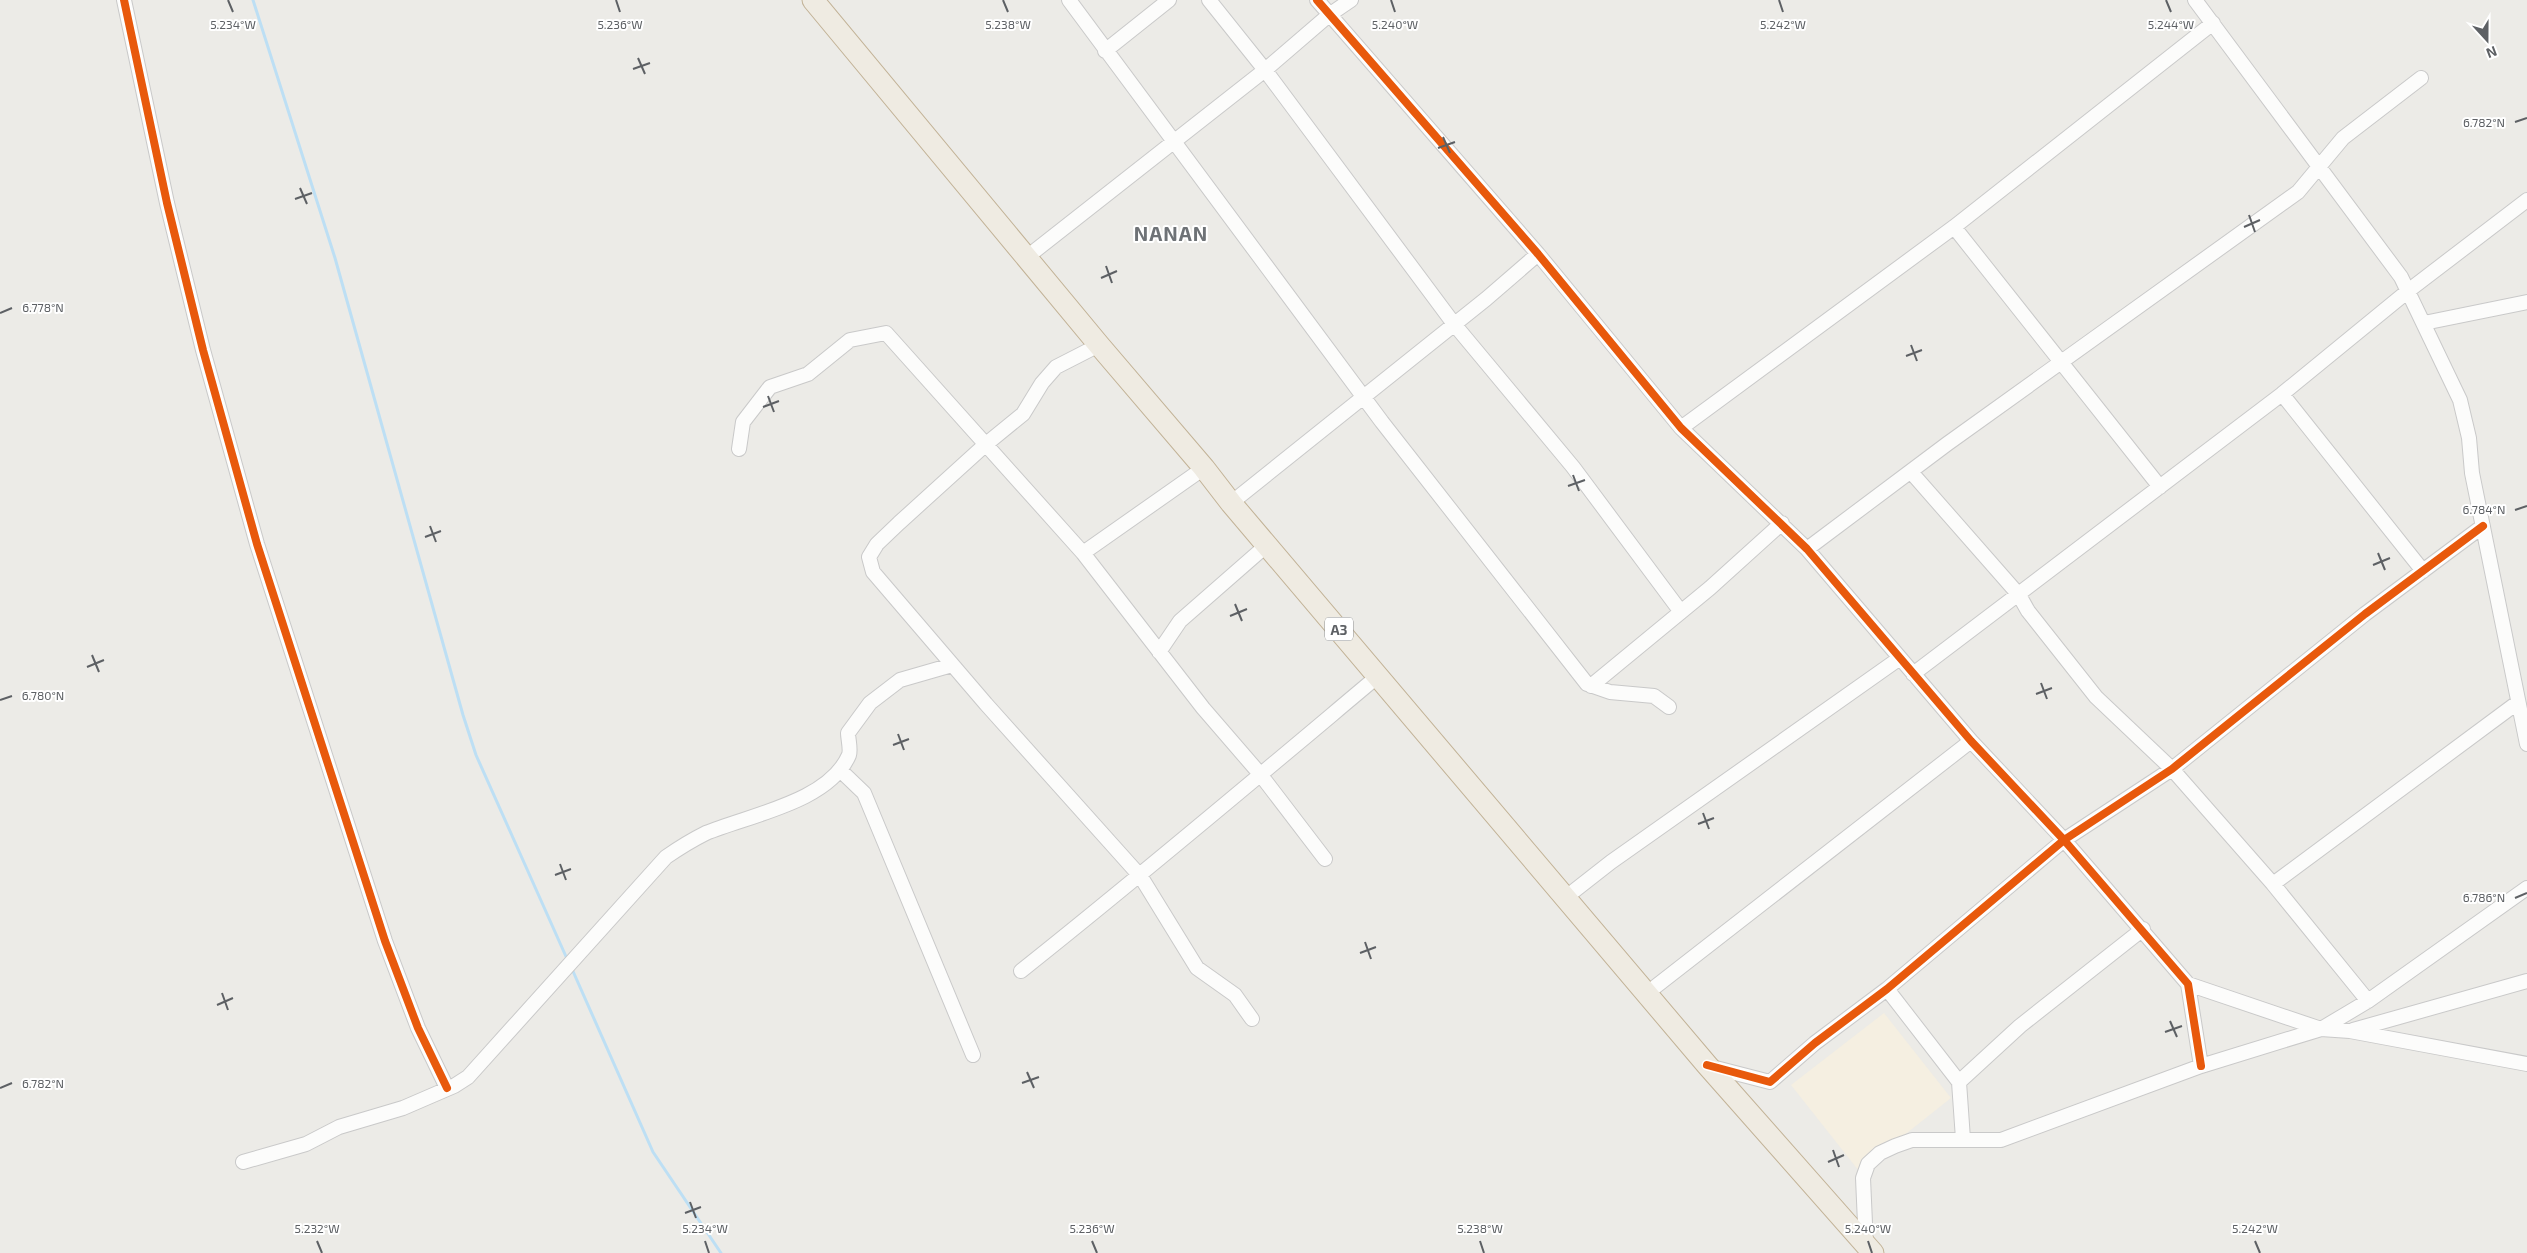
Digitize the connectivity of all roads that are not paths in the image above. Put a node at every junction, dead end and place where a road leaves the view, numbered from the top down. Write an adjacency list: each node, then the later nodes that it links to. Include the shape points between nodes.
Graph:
1 (124, 0): 77 (street, via 167,203 256,544 385,942 418,1028)
2 (813, 0): 19 (highway, A3)
3 (1069, 0): 11 (street)
4 (1168, 0): 11 (street)
5 (1209, 0): 12 (street)
6 (1317, 0): 9 (street)
7 (1351, 0): 9 (street)
8 (2195, 0): 10 (street)
9 (1329, 16): 12 (street); 18 (street)
10 (2213, 23): 15 (street); 17 (street)
11 (1105, 52): 14 (street)
12 (1265, 70): 14 (street); 23 (street)
13 (2421, 78): 15 (street, via 2343,138)
14 (1174, 144): 19 (street); 27 (street)
15 (2320, 167): 20 (street); 25 (street, via 2298,192)
16 (2527, 200): 20 (street)
17 (1954, 228): 25 (street); 28 (street)
18 (1538, 254): 23 (street); 28 (street)
19 (1027, 258): 24 (highway, A3)
20 (2408, 291): 22 (street); 26 (street)
21 (2527, 302): 22 (street)
22 (2424, 323): 36 (street, via 2460,400)
23 (1454, 324): 27 (street); 42 (street, via 1573,466)
24 (1099, 345): 29 (street, via 1056,368 1042,383 1023,414); 31 (highway, A3)
25 (2060, 363): 32 (street); 33 (street)
26 (2282, 394): 33 (street); 40 (street)
27 (1362, 395): 34 (street); 48 (street, via 1461,526)
28 (1681, 428): 35 (street)
29 (985, 445): 30 (street, via 886,333 850,340 808,374 770,387 744,422); 39 (street); 45 (street, via 877,544 869,557 873,572)
30 (739, 449)
31 (1204, 468): 34 (highway, A3); 39 (street)
32 (1910, 472): 38 (street); 41 (street)
33 (2160, 487): 41 (street)
34 (1231, 503): 37 (highway, A3)
35 (1782, 523): 38 (street); 42 (street)
36 (2483, 526): 40 (street); 49 (street)
37 (1268, 544): 43 (street, via 1180,621); 47 (highway, A3)
38 (1807, 549): 44 (street)
39 (1083, 553): 43 (street)
40 (2423, 571): 53 (street)
41 (2019, 595): 46 (street); 53 (street, via 2096,697)
42 (1681, 612): 48 (street)
43 (1159, 652): 55 (street)
44 (1900, 658): 46 (street); 61 (street)
45 (952, 665): 54 (street, via 900,680 870,703 848,733 850,753); 58 (street)
46 (1913, 674): 51 (street)
47 (1378, 676): 55 (street); 61 (highway, A3)
48 (1591, 686): 50 (street, via 1610,692 1654,696)
49 (2517, 703): 52 (street); 59 (street)
50 (1669, 707)
51 (1971, 741): 56 (street); 67 (street)
52 (2527, 744)
53 (2172, 768): 56 (street); 59 (street)
54 (840, 770): 72 (street, via 864,792); 77 (street, via 818,789 798,799 706,833 666,857 478,1068 468,1078)
55 (1260, 774): 57 (street); 58 (street)
56 (2064, 840): 62 (street); 66 (street)
57 (1325, 859)
58 (1140, 876): 63 (street); 69 (street, via 1197,968 1235,995)
59 (2273, 884): 68 (street)
60 (2527, 888): 68 (street)
61 (1565, 898): 67 (highway, A3)
62 (2143, 929): 65 (street); 76 (street, via 2020,1026)
63 (1022, 971)
64 (2527, 980): 71 (street)
65 (2188, 984): 70 (street); 75 (street)
66 (1887, 989): 74 (street, via 1815,1043 1770,1082); 76 (street)
67 (1646, 994): 74 (highway, A3)
68 (2368, 1002): 70 (street)
69 (1252, 1019)
70 (2321, 1029): 71 (street); 75 (street)
71 (2350, 1031): 73 (street)
72 (973, 1055)
73 (2527, 1064)
74 (1707, 1066): 80 (highway, A3)
75 (2201, 1066): 78 (street, via 2001,1140)
76 (1959, 1082): 78 (street)
77 (447, 1088): 79 (street, via 403,1108 340,1127 306,1144)
78 (1963, 1139): 80 (street, via 1912,1140 1880,1154 1868,1164 1863,1178)
79 (243, 1162)
80 (1870, 1250)

